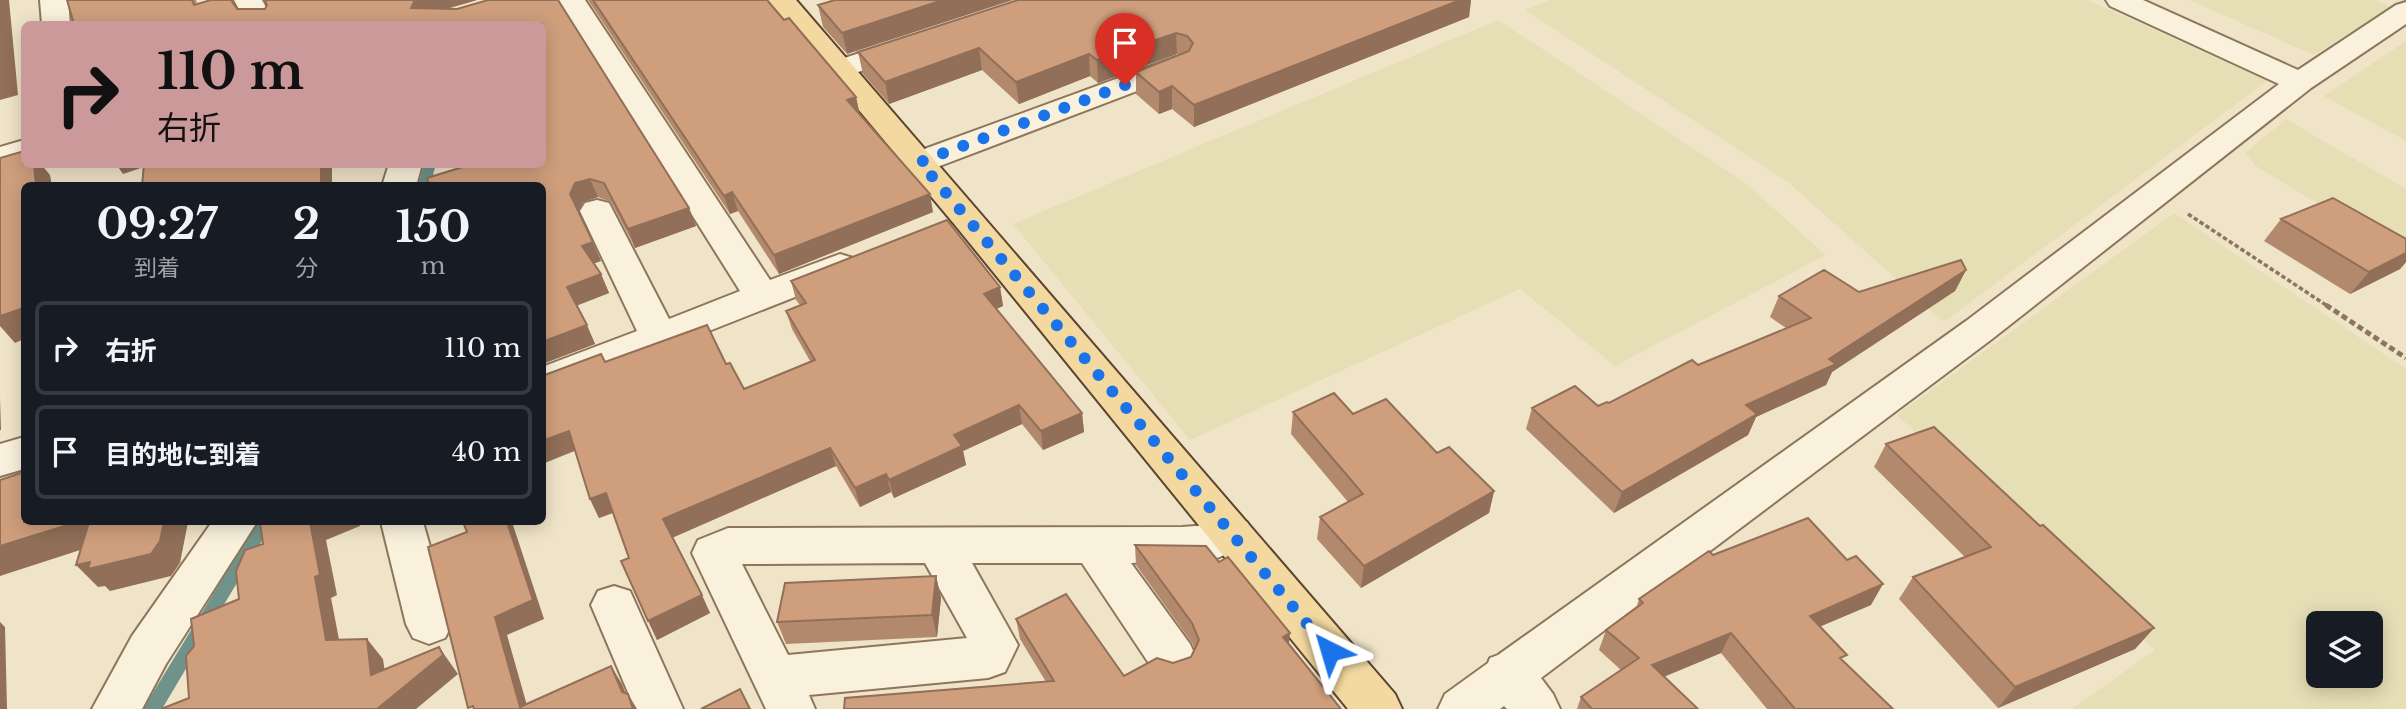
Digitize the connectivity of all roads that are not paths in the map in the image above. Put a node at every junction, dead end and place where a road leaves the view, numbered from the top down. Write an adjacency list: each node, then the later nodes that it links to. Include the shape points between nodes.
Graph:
1 (54, 0): 9 (street)
2 (248, 0): 10 (street)
3 (571, 0): 22 (street)
4 (781, 0): 13 (main road)
5 (2120, 0): 14 (street)
6 (2396, 0): 7 (street)
7 (2406, 6)
8 (2406, 11): 14 (street)
9 (56, 21)
10 (259, 21)
11 (932, 39): 13 (street)
12 (1176, 66): 17 (street)
13 (841, 69): 17 (main road)
14 (2300, 82): 35 (street, via 1979,330)
15 (21, 151): 16 (street)
16 (0, 158)
17 (920, 162): 19 (main road)
18 (597, 211): 23 (street)
19 (967, 217): 20 (street); 29 (main road)
20 (929, 232)
21 (877, 252): 22 (street)
22 (762, 297): 23 (street)
23 (659, 337): 24 (street)
24 (546, 381)
25 (21, 454): 26 (street)
26 (0, 460)
27 (233, 525): 37 (street, via 149,650)
28 (403, 525): 33 (street)
29 (1232, 534): 30 (street, via 1212,542 1182,545); 39 (main road)
30 (1097, 546): 31 (street); 34 (street)
31 (939, 547): 36 (street, via 995,645 988,657); 36 (street, via 728,546 714,553)
32 (614, 605): 38 (street)
33 (429, 624)
34 (1172, 659)
35 (1507, 673): 40 (street); 41 (street)
36 (783, 693)
37 (116, 709)
38 (659, 709)
39 (1378, 709)
40 (1462, 709)
41 (1536, 709)

